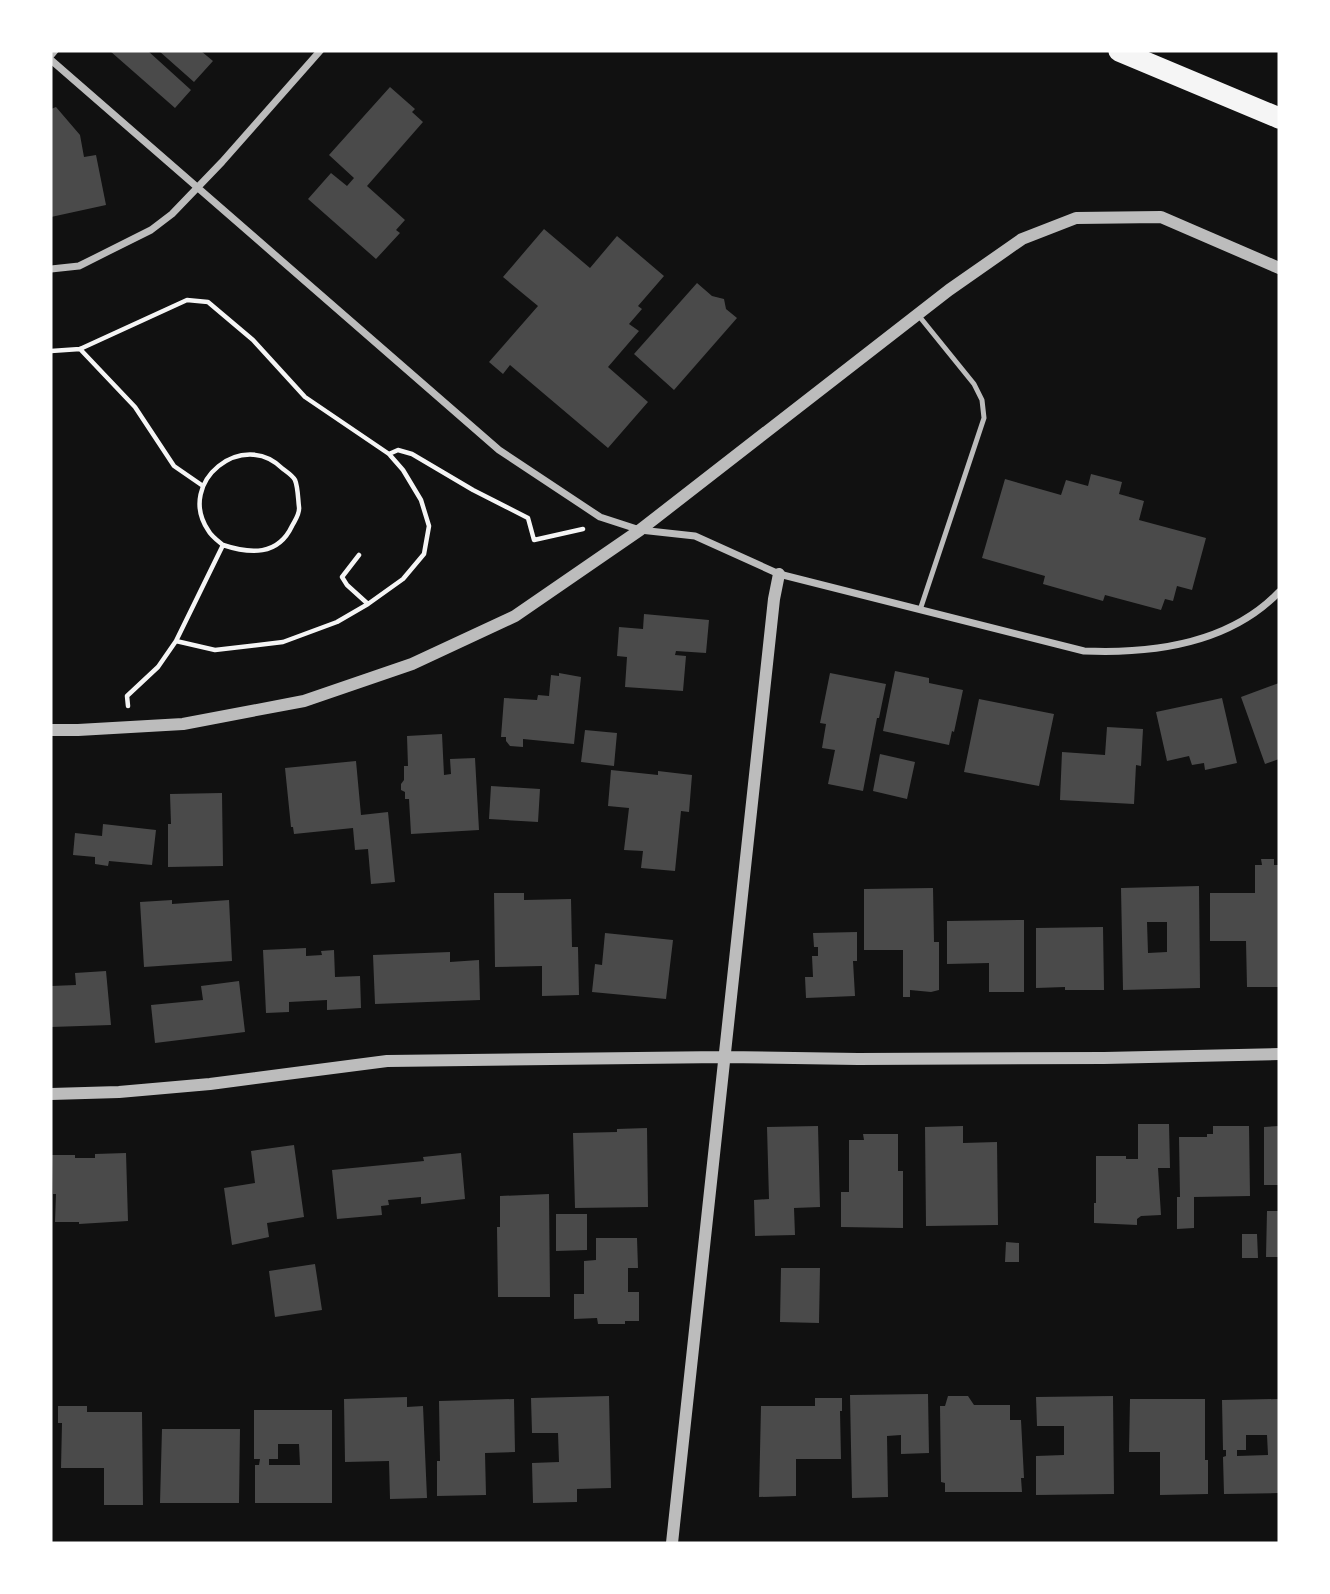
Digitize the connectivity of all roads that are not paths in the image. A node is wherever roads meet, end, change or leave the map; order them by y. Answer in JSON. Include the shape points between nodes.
{"nodes":[{"id":1,"x":56,"y":51,"type":"edge"},
{"id":2,"x":320,"y":51,"type":"edge"},
{"id":3,"x":1119,"y":51,"type":"edge"},
{"id":4,"x":51,"y":58,"type":"edge"},
{"id":5,"x":1279,"y":118,"type":"edge"},
{"id":6,"x":197,"y":187,"type":"junction"},
{"id":7,"x":1279,"y":268,"type":"edge"},
{"id":8,"x":51,"y":269,"type":"edge"},
{"id":9,"x":917,"y":314,"type":"junction"},
{"id":10,"x":640,"y":530,"type":"junction"},
{"id":11,"x":779,"y":574,"type":"junction"},
{"id":12,"x":1279,"y":592,"type":"edge"},
{"id":13,"x":920,"y":610,"type":"junction"},
{"id":14,"x":51,"y":730,"type":"edge"},
{"id":15,"x":1279,"y":1055,"type":"edge"},
{"id":16,"x":723,"y":1056,"type":"junction"},
{"id":17,"x":51,"y":1094,"type":"edge"},
{"id":18,"x":672,"y":1543,"type":"edge"}],
"edges":[{"from":1,"to":4,"type":"lane"},
{"from":2,"to":6,"type":"street"},
{"from":3,"to":5,"type":"highway"},
{"from":4,"to":6,"type":"street"},
{"from":6,"to":8,"type":"street","via":[[151,230],[79,266]]},
{"from":6,"to":10,"type":"street","via":[[499,450],[600,517]]},
{"from":7,"to":9,"type":"street","via":[[1161,217],[1076,218],[1022,239]]},
{"from":9,"to":10,"type":"street"},
{"from":9,"to":13,"type":"lane","via":[[974,384],[984,418]]},
{"from":10,"to":11,"type":"street","via":[[695,536]]},
{"from":10,"to":14,"type":"street","via":[[515,616],[412,664],[304,701],[183,724]]},
{"from":11,"to":13,"type":"street"},
{"from":11,"to":16,"type":"street"},
{"from":12,"to":13,"type":"street","via":[[1227,630],[1174,646],[1126,653],[1084,651]]},
{"from":15,"to":16,"type":"street"},
{"from":16,"to":17,"type":"street","via":[[387,1061],[119,1093]]},
{"from":16,"to":18,"type":"street"}]}
